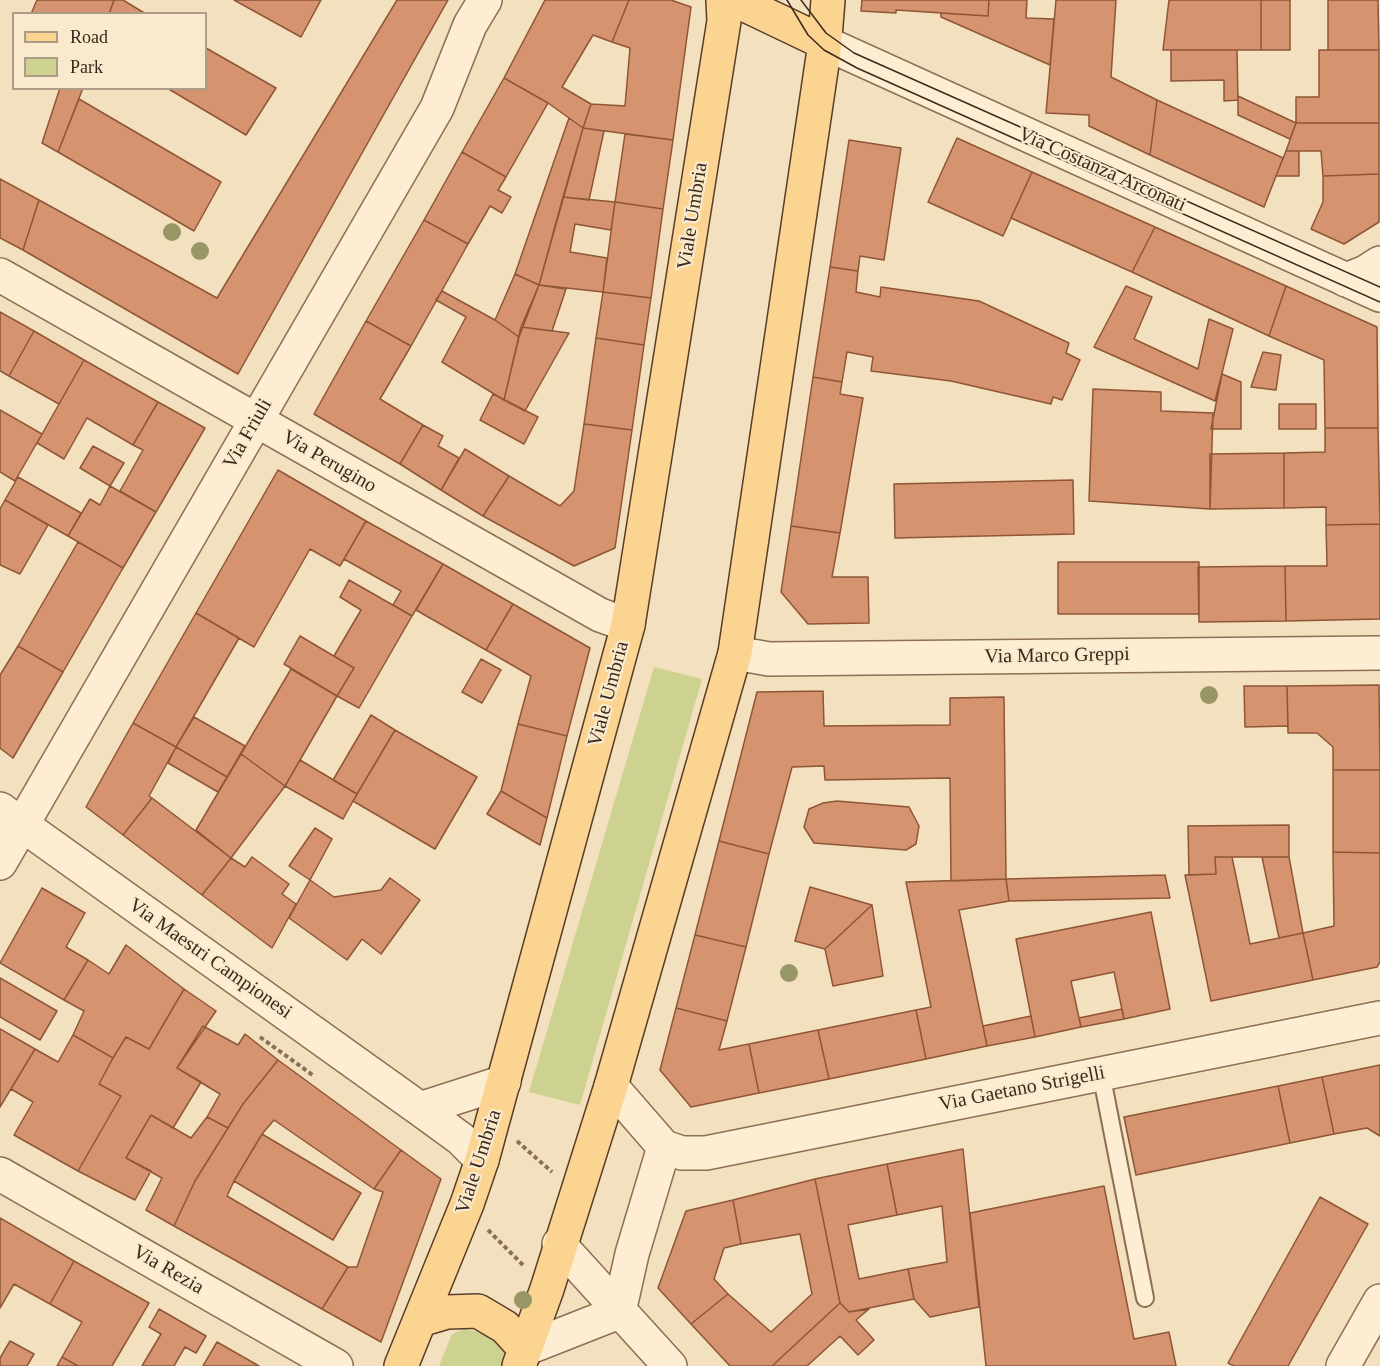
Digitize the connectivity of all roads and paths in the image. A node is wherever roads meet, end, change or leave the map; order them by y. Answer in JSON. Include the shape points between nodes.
{"nodes":[{"id":1,"x":485,"y":0,"type":"edge"},
{"id":2,"x":723,"y":0,"type":"edge"},
{"id":3,"x":735,"y":0,"type":"edge"},
{"id":4,"x":828,"y":0,"type":"edge"},
{"id":5,"x":825,"y":43,"type":"junction"},
{"id":6,"x":1380,"y":263,"type":"edge"},
{"id":7,"x":0,"y":275,"type":"edge"},
{"id":8,"x":1346,"y":280,"type":"junction"},
{"id":9,"x":1380,"y":295,"type":"edge"},
{"id":10,"x":256,"y":420,"type":"junction"},
{"id":11,"x":628,"y":625,"type":"junction"},
{"id":12,"x":735,"y":653,"type":"junction"},
{"id":13,"x":1380,"y":653,"type":"edge"},
{"id":14,"x":11,"y":817,"type":"edge"},
{"id":15,"x":0,"y":863,"type":"edge"},
{"id":16,"x":1380,"y":1018,"type":"edge"},
{"id":17,"x":260,"y":1037,"type":"dead end"},
{"id":18,"x":1101,"y":1073,"type":"junction"},
{"id":19,"x":314,"y":1076,"type":"dead end"},
{"id":20,"x":504,"y":1082,"type":"junction"},
{"id":21,"x":611,"y":1086,"type":"junction"},
{"id":22,"x":420,"y":1109,"type":"junction"},
{"id":23,"x":512,"y":1137,"type":"dead end"},
{"id":24,"x":664,"y":1147,"type":"junction"},
{"id":25,"x":482,"y":1160,"type":"junction"},
{"id":26,"x":0,"y":1174,"type":"edge"},
{"id":27,"x":561,"y":1180,"type":"dead end"},
{"id":28,"x":483,"y":1226,"type":"dead end"},
{"id":29,"x":559,"y":1244,"type":"junction"},
{"id":30,"x":525,"y":1268,"type":"dead end"},
{"id":31,"x":1145,"y":1298,"type":"dead end"},
{"id":32,"x":1380,"y":1301,"type":"edge"},
{"id":33,"x":620,"y":1312,"type":"junction"},
{"id":34,"x":420,"y":1320,"type":"junction"},
{"id":35,"x":522,"y":1357,"type":"edge"},
{"id":36,"x":336,"y":1366,"type":"edge"},
{"id":37,"x":401,"y":1366,"type":"edge"},
{"id":38,"x":670,"y":1366,"type":"edge"},
{"id":39,"x":1344,"y":1366,"type":"edge"}],
"edges":[{"from":1,"to":10,"type":"street","name":"Via Friuli","via":[[470,25],[437,108]]},
{"from":2,"to":11,"type":"main road","name":"Viale Umbria","via":[[724,21]]},
{"from":3,"to":5,"type":"main road"},
{"from":4,"to":5,"type":"main road"},
{"from":5,"to":8,"type":"street","name":"Via Costanza Arconati"},
{"from":5,"to":12,"type":"main road"},
{"from":6,"to":8,"type":"street"},
{"from":7,"to":10,"type":"street","name":"Via Perugino"},
{"from":8,"to":9,"type":"street","name":"Via Costanza Arconati"},
{"from":10,"to":11,"type":"street","name":"Via Perugino","via":[[600,615]]},
{"from":10,"to":14,"type":"street","name":"Via Friuli"},
{"from":11,"to":20,"type":"main road","name":"Viale Umbria"},
{"from":12,"to":13,"type":"street","name":"Via Marco Greppi","via":[[769,659]]},
{"from":12,"to":21,"type":"main road"},
{"from":14,"to":15,"type":"street","name":"Via Friuli"},
{"from":14,"to":22,"type":"street","name":"Via Maestri Campionesi"},
{"from":16,"to":18,"type":"street","name":"Via Gaetano Strigelli"},
{"from":17,"to":19,"type":"path"},
{"from":18,"to":24,"type":"street","name":"Via Gaetano Strigelli","via":[[706,1153],[682,1153]]},
{"from":18,"to":31,"type":"lane"},
{"from":20,"to":22,"type":"street"},
{"from":20,"to":25,"type":"main road","name":"Viale Umbria"},
{"from":21,"to":24,"type":"street"},
{"from":21,"to":29,"type":"main road"},
{"from":22,"to":25,"type":"street","name":"Via Maestri Campionesi"},
{"from":23,"to":27,"type":"path"},
{"from":24,"to":33,"type":"street","via":[[632,1254]]},
{"from":25,"to":34,"type":"main road","name":"Viale Umbria"},
{"from":26,"to":36,"type":"street","name":"Via Rezia"},
{"from":28,"to":30,"type":"path"},
{"from":29,"to":33,"type":"street"},
{"from":29,"to":35,"type":"main road"},
{"from":32,"to":39,"type":"street"},
{"from":33,"to":35,"type":"street"},
{"from":33,"to":38,"type":"street"},
{"from":34,"to":35,"type":"main road","via":[[447,1312],[478,1311],[505,1327]]},
{"from":34,"to":37,"type":"main road","name":"Viale Umbria"}]}
